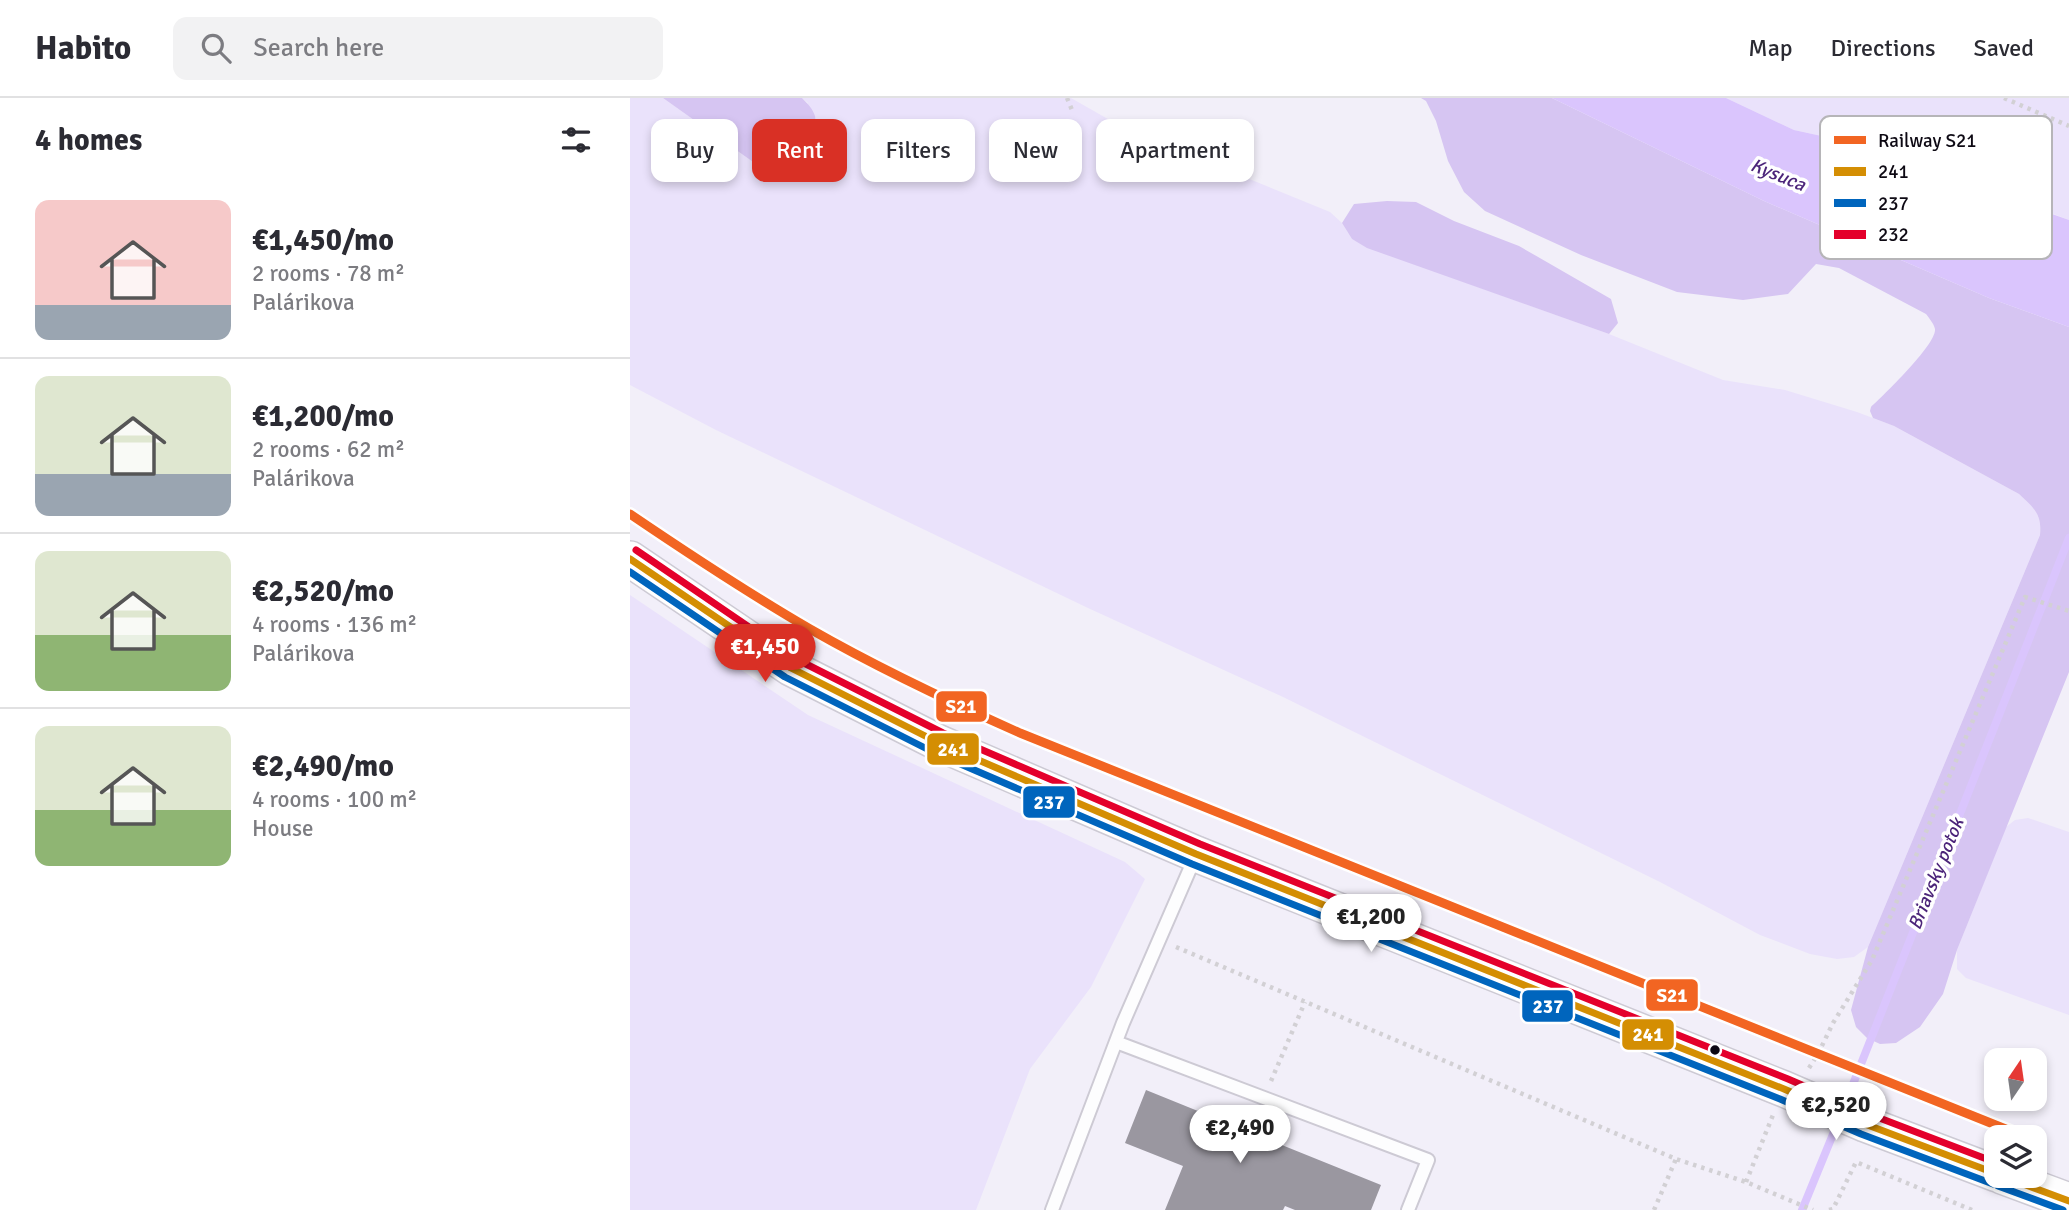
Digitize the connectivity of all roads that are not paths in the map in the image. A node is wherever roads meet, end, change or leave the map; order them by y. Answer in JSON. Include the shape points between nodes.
{"nodes":[{"id":1,"x":630,"y":559,"type":"edge"},
{"id":2,"x":1196,"y":854,"type":"junction"},
{"id":3,"x":1116,"y":1042,"type":"junction"},
{"id":4,"x":1984,"y":1169,"type":"edge"},
{"id":5,"x":2034,"y":1188,"type":"edge"},
{"id":6,"x":2069,"y":1201,"type":"edge"},
{"id":7,"x":1052,"y":1210,"type":"edge"},
{"id":8,"x":1408,"y":1210,"type":"edge"}],
"edges":[{"from":1,"to":2,"type":"main road","via":[[791,668],[939,743]]},
{"from":2,"to":3,"type":"lane"},
{"from":2,"to":4,"type":"main road","via":[[1795,1082],[1828,1109]]},
{"from":3,"to":7,"type":"lane"},
{"from":3,"to":8,"type":"lane","via":[[1427,1160]]},
{"from":5,"to":6,"type":"main road"}]}
